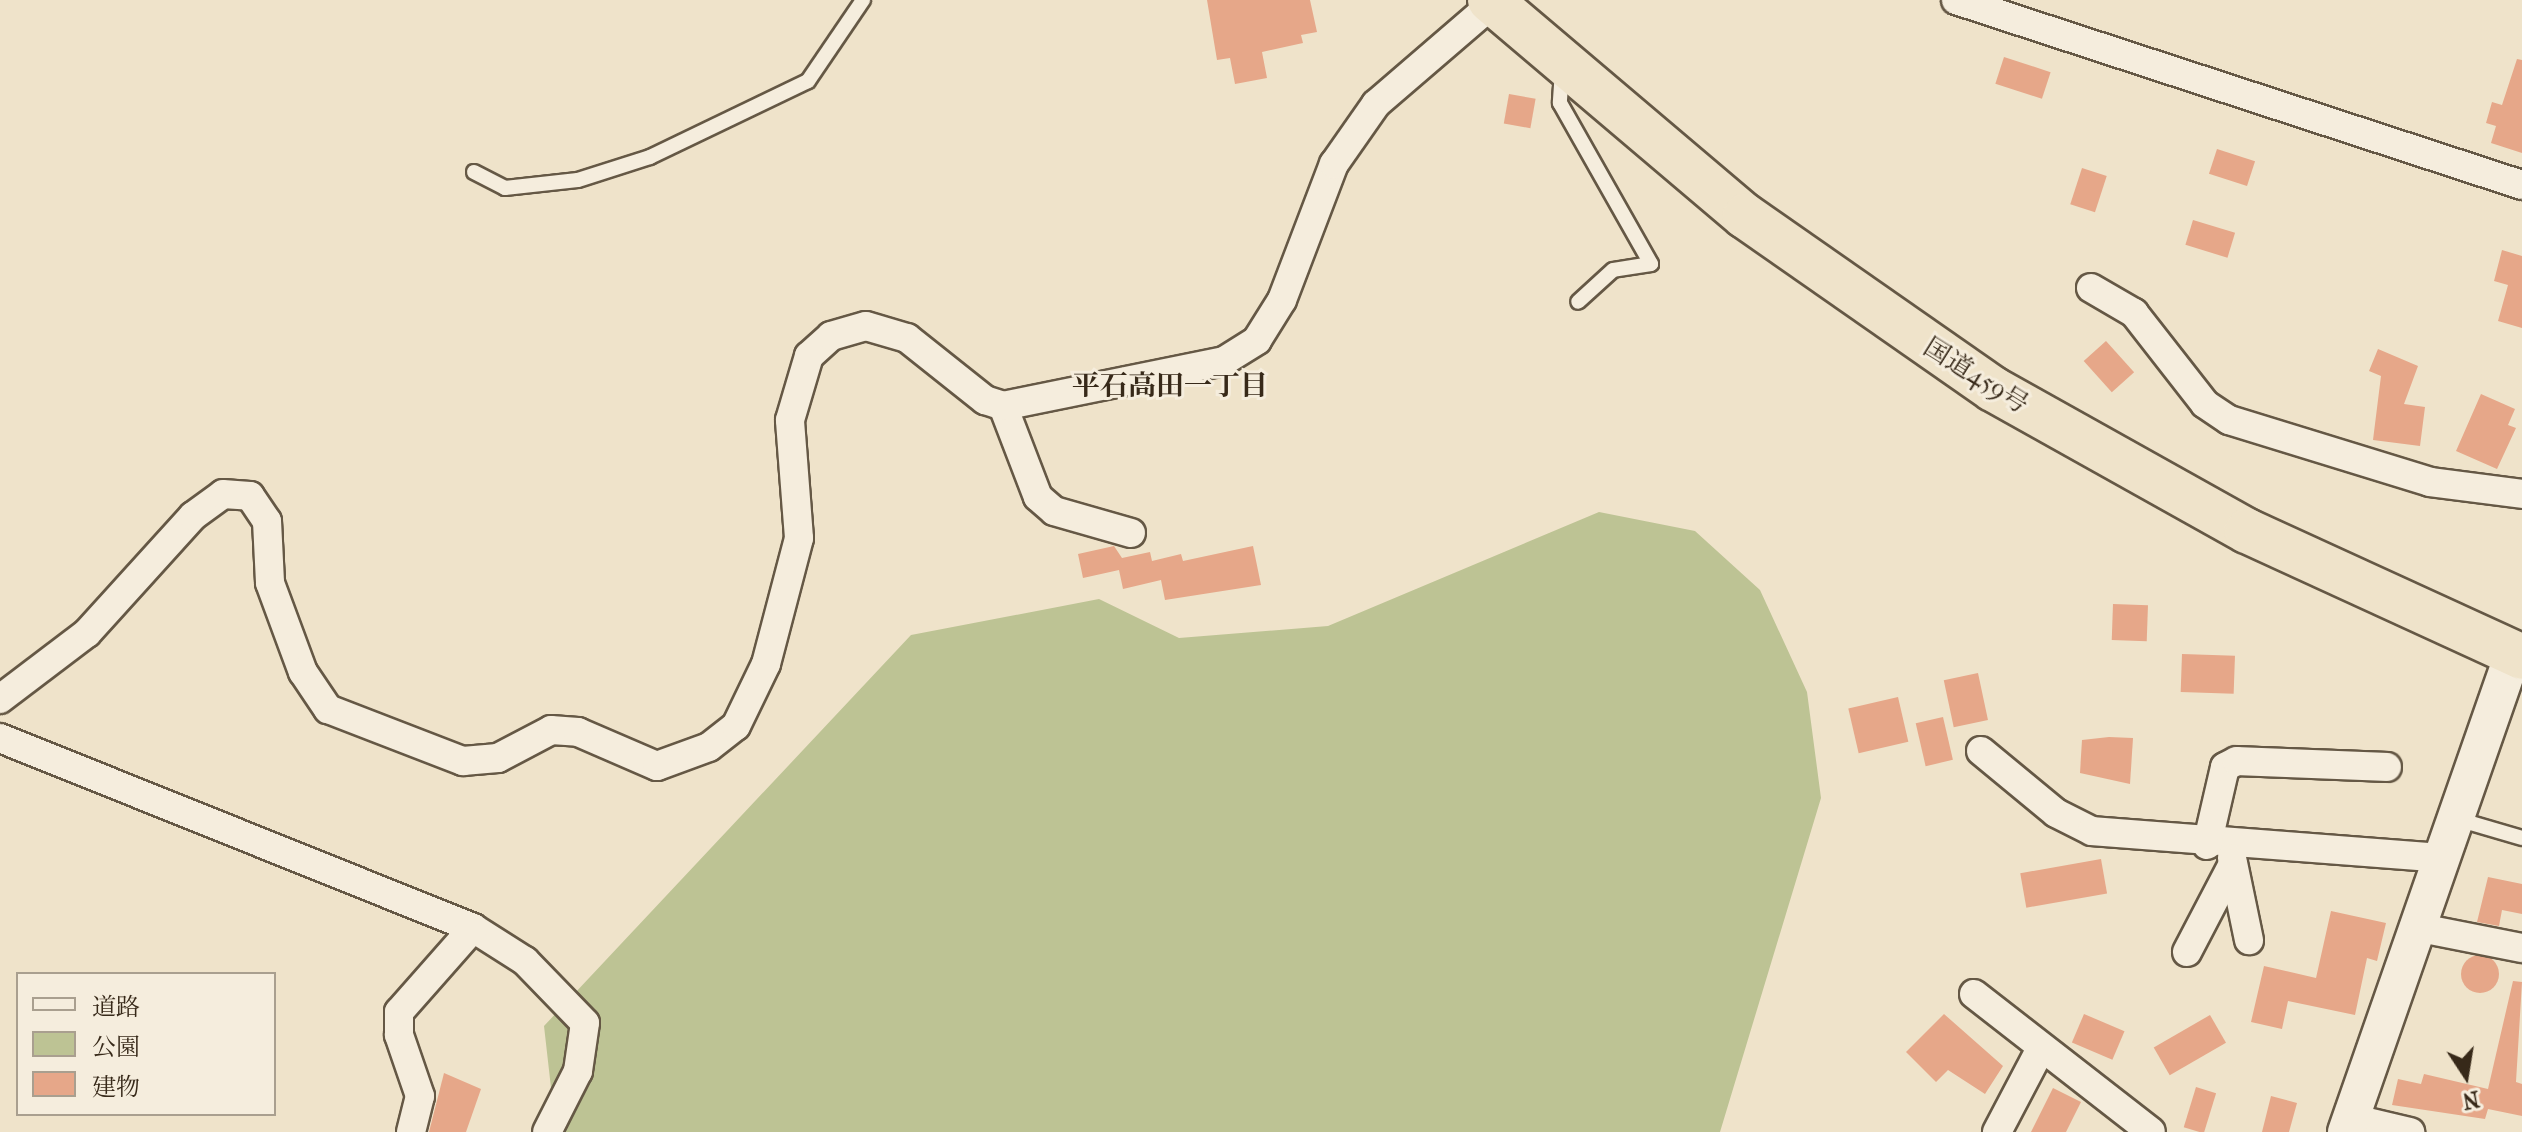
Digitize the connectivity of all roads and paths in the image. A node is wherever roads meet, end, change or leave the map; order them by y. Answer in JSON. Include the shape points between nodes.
{"nodes":[{"id":1,"x":863,"y":0,"type":"edge"},
{"id":2,"x":1493,"y":1,"type":"edge"},
{"id":3,"x":1965,"y":1,"type":"edge"},
{"id":4,"x":1563,"y":67,"type":"junction"},
{"id":5,"x":474,"y":172,"type":"dead end"},
{"id":6,"x":2522,"y":185,"type":"edge"},
{"id":7,"x":2091,"y":288,"type":"dead end"},
{"id":8,"x":1578,"y":302,"type":"dead end"},
{"id":9,"x":1003,"y":406,"type":"junction"},
{"id":10,"x":2522,"y":494,"type":"edge"},
{"id":11,"x":1131,"y":533,"type":"dead end"},
{"id":12,"x":2518,"y":656,"type":"edge"},
{"id":13,"x":0,"y":699,"type":"edge"},
{"id":14,"x":0,"y":738,"type":"edge"},
{"id":15,"x":1981,"y":751,"type":"dead end"},
{"id":16,"x":2387,"y":767,"type":"dead end"},
{"id":17,"x":2454,"y":818,"type":"junction"},
{"id":18,"x":2522,"y":838,"type":"edge"},
{"id":19,"x":2223,"y":851,"type":"junction"},
{"id":20,"x":2440,"y":858,"type":"junction"},
{"id":21,"x":2415,"y":927,"type":"junction"},
{"id":22,"x":473,"y":928,"type":"junction"},
{"id":23,"x":2249,"y":940,"type":"dead end"},
{"id":24,"x":2522,"y":948,"type":"edge"},
{"id":25,"x":2187,"y":952,"type":"dead end"},
{"id":26,"x":1974,"y":994,"type":"dead end"},
{"id":27,"x":2040,"y":1050,"type":"junction"},
{"id":28,"x":2348,"y":1125,"type":"edge"},
{"id":29,"x":411,"y":1132,"type":"edge"},
{"id":30,"x":547,"y":1132,"type":"edge"},
{"id":31,"x":1997,"y":1132,"type":"edge"},
{"id":32,"x":2151,"y":1132,"type":"edge"},
{"id":33,"x":2410,"y":1132,"type":"edge"}],
"edges":[{"from":1,"to":5,"type":"lane","via":[[808,81],[650,157],[578,180],[505,188]]},
{"from":2,"to":4,"type":"highway","name":"国道459号"},
{"from":2,"to":9,"type":"street","via":[[1376,104],[1334,164],[1282,300],[1257,340],[1224,361]]},
{"from":3,"to":6,"type":"street"},
{"from":4,"to":8,"type":"lane","via":[[1560,103],[1651,264],[1613,270]]},
{"from":4,"to":12,"type":"highway","name":"国道459号","via":[[1745,216],[1993,389],[2247,531]]},
{"from":7,"to":10,"type":"street","via":[[2134,313],[2205,404],[2229,420],[2430,482]]},
{"from":9,"to":11,"type":"street","via":[[1038,497],[1054,511]]},
{"from":9,"to":13,"type":"street","via":[[985,400],[907,338],[866,326],[831,336],[809,356],[790,420],[799,538],[766,664],[736,726],[709,747],[657,766],[578,732],[551,730],[498,758],[463,761],[328,709],[303,672],[270,583],[267,521],[250,496],[223,494],[193,516],[87,633]]},
{"from":12,"to":17,"type":"street"},
{"from":14,"to":22,"type":"street"},
{"from":15,"to":19,"type":"street","via":[[2056,813],[2092,831]]},
{"from":16,"to":19,"type":"street","via":[[2237,761],[2225,767]]},
{"from":17,"to":18,"type":"lane"},
{"from":17,"to":20,"type":"street"},
{"from":19,"to":20,"type":"street"},
{"from":19,"to":23,"type":"street"},
{"from":19,"to":25,"type":"street"},
{"from":20,"to":21,"type":"street"},
{"from":21,"to":24,"type":"street"},
{"from":21,"to":28,"type":"street"},
{"from":22,"to":29,"type":"street","via":[[399,1012],[399,1035],[420,1096]]},
{"from":22,"to":30,"type":"street","via":[[525,961],[585,1023],[578,1071]]},
{"from":26,"to":27,"type":"street"},
{"from":27,"to":31,"type":"street"},
{"from":27,"to":32,"type":"street"},
{"from":28,"to":33,"type":"street"}]}
